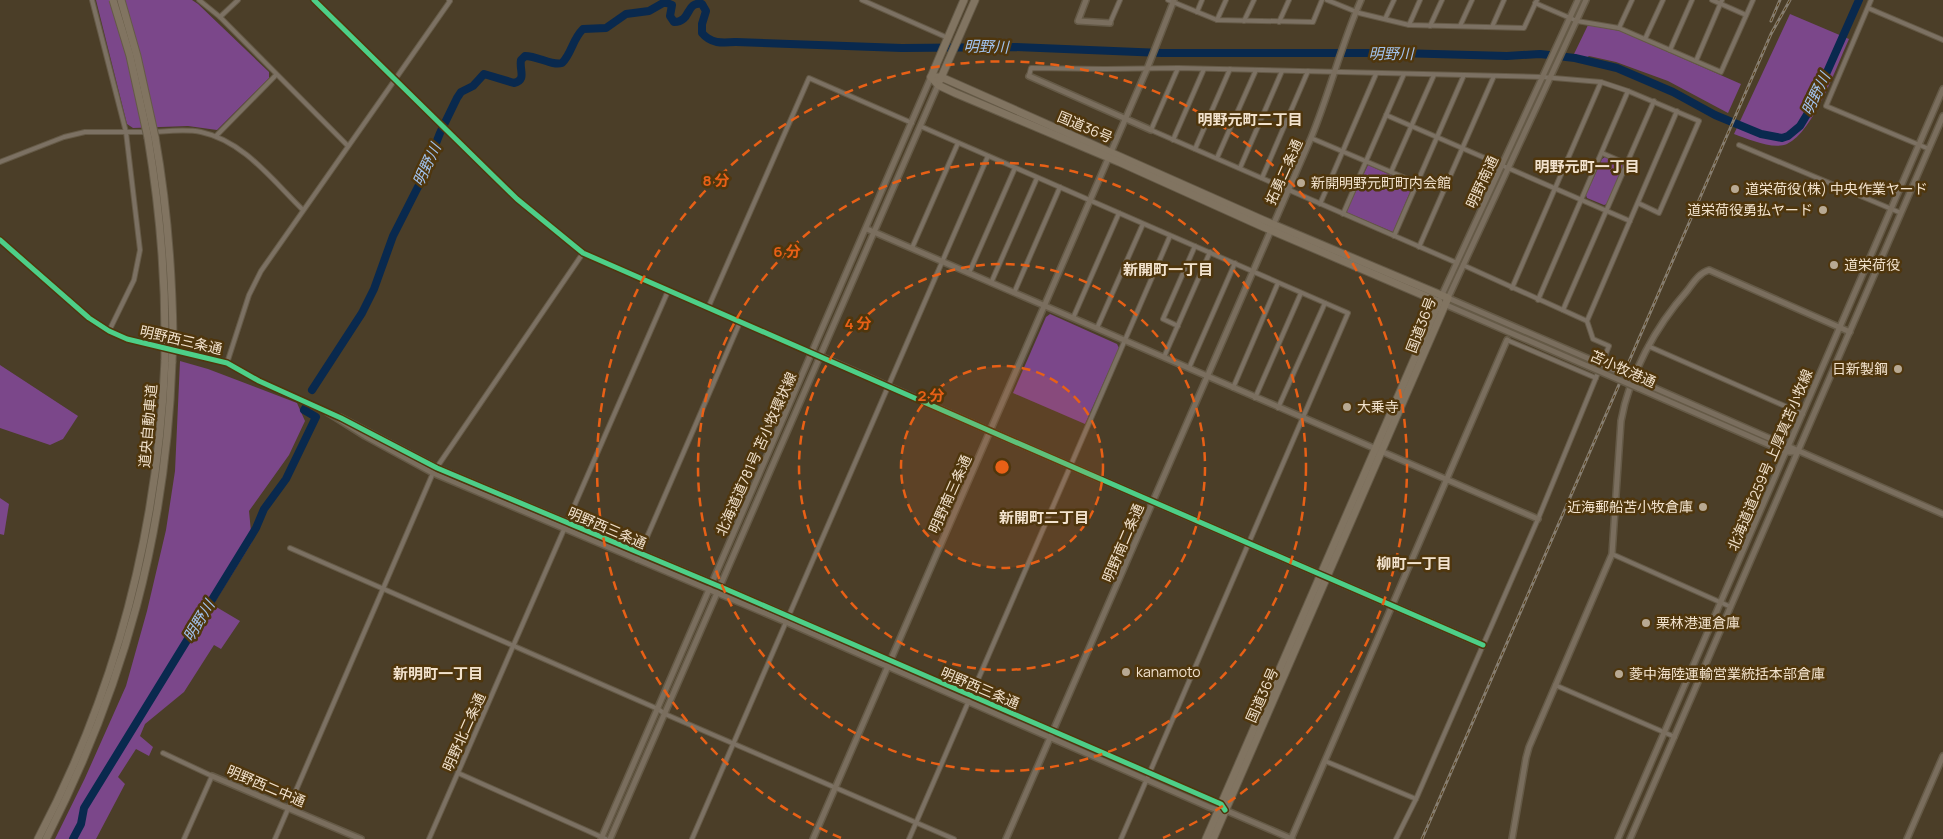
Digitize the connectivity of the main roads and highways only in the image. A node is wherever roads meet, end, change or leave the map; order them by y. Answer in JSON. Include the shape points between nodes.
{"nodes":[{"id":1,"x":113,"y":0,"type":"edge"},
{"id":2,"x":121,"y":0,"type":"edge"},
{"id":3,"x":964,"y":0,"type":"edge"},
{"id":4,"x":975,"y":0,"type":"edge"},
{"id":5,"x":939,"y":81,"type":"junction"},
{"id":6,"x":152,"y":137,"type":"junction"},
{"id":7,"x":169,"y":361,"type":"junction"},
{"id":8,"x":1221,"y":808,"type":"junction"},
{"id":9,"x":38,"y":839,"type":"edge"},
{"id":10,"x":46,"y":839,"type":"edge"},
{"id":11,"x":1206,"y":839,"type":"edge"},
{"id":12,"x":1213,"y":839,"type":"edge"}],
"edges":[{"from":1,"to":6,"type":"highway","name":"道央自動車道","bridge":true},
{"from":2,"to":6,"type":"highway","name":"道央自動車道","bridge":true,"via":[[137,56]]},
{"from":3,"to":5,"type":"highway","via":[[931,77]]},
{"from":4,"to":5,"type":"highway"},
{"from":5,"to":8,"type":"highway","name":"国道36号","via":[[1443,300]]},
{"from":6,"to":7,"type":"highway","name":"道央自動車道","bridge":true},
{"from":7,"to":9,"type":"highway","name":"道央自動車道","via":[[154,483],[129,609],[93,720]]},
{"from":7,"to":10,"type":"highway","name":"道央自動車道","via":[[171,394],[162,483],[137,608],[100,722]]},
{"from":8,"to":11,"type":"highway","name":"国道36号"},
{"from":8,"to":12,"type":"highway","name":"国道36号"}]}
